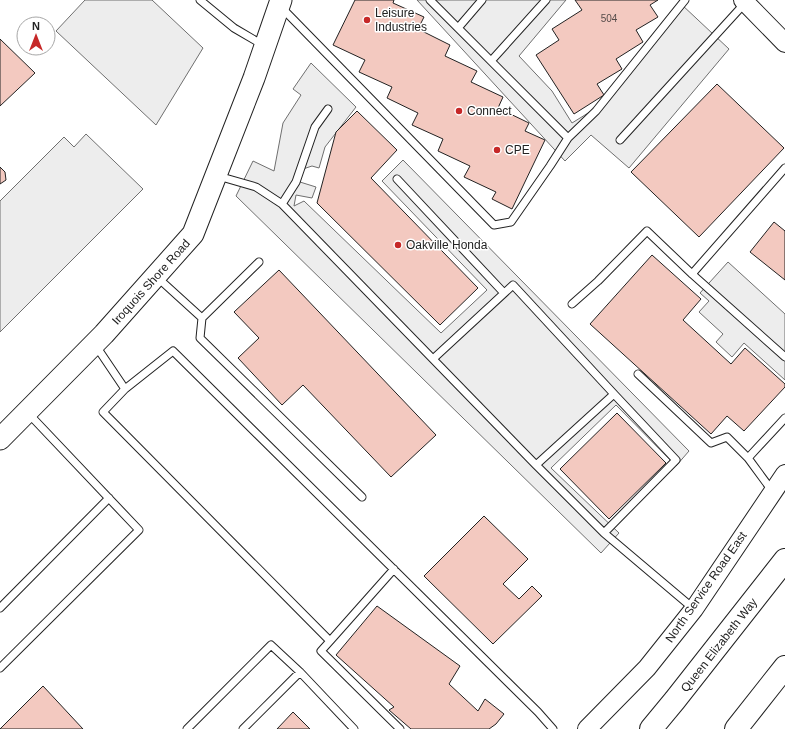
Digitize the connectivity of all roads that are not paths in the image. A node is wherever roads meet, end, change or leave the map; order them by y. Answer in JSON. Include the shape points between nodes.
{"nodes":[{"id":1,"x":200,"y":0,"type":"edge"},
{"id":2,"x":430,"y":0,"type":"edge"},
{"id":3,"x":482,"y":0,"type":"edge"},
{"id":4,"x":546,"y":0,"type":"edge"},
{"id":5,"x":685,"y":0,"type":"edge"},
{"id":6,"x":744,"y":1,"type":"edge"},
{"id":7,"x":280,"y":3,"type":"edge"},
{"id":8,"x":458,"y":28,"type":"junction"},
{"id":9,"x":785,"y":42,"type":"edge"},
{"id":10,"x":264,"y":46,"type":"junction"},
{"id":11,"x":491,"y":60,"type":"junction"},
{"id":12,"x":328,"y":109,"type":"dead end"},
{"id":13,"x":568,"y":138,"type":"junction"},
{"id":14,"x":620,"y":140,"type":"dead end"},
{"id":15,"x":785,"y":168,"type":"edge"},
{"id":16,"x":216,"y":175,"type":"junction"},
{"id":17,"x":397,"y":179,"type":"dead end"},
{"id":18,"x":282,"y":204,"type":"junction"},
{"id":19,"x":259,"y":262,"type":"dead end"},
{"id":20,"x":692,"y":274,"type":"junction"},
{"id":21,"x":156,"y":276,"type":"junction"},
{"id":22,"x":504,"y":293,"type":"junction"},
{"id":23,"x":572,"y":304,"type":"dead end"},
{"id":24,"x":202,"y":318,"type":"junction"},
{"id":25,"x":94,"y":344,"type":"junction"},
{"id":26,"x":785,"y":357,"type":"edge"},
{"id":27,"x":433,"y":359,"type":"junction"},
{"id":28,"x":638,"y":374,"type":"dead end"},
{"id":29,"x":125,"y":389,"type":"junction"},
{"id":30,"x":614,"y":394,"type":"junction"},
{"id":31,"x":27,"y":411,"type":"junction"},
{"id":32,"x":785,"y":418,"type":"edge"},
{"id":33,"x":0,"y":439,"type":"edge"},
{"id":34,"x":748,"y":458,"type":"junction"},
{"id":35,"x":536,"y":465,"type":"junction"},
{"id":36,"x":785,"y":474,"type":"edge"},
{"id":37,"x":773,"y":492,"type":"junction"},
{"id":38,"x":362,"y":496,"type":"dead end"},
{"id":39,"x":109,"y":498,"type":"junction"},
{"id":40,"x":604,"y":533,"type":"junction"},
{"id":41,"x":785,"y":560,"type":"edge"},
{"id":42,"x":394,"y":569,"type":"junction"},
{"id":43,"x":0,"y":608,"type":"edge"},
{"id":44,"x":694,"y":609,"type":"junction"},
{"id":45,"x":330,"y":641,"type":"junction"},
{"id":46,"x":785,"y":667,"type":"edge"},
{"id":47,"x":0,"y":668,"type":"edge"},
{"id":48,"x":300,"y":672,"type":"junction"},
{"id":49,"x":187,"y":729,"type":"edge"},
{"id":50,"x":243,"y":729,"type":"edge"},
{"id":51,"x":354,"y":729,"type":"edge"},
{"id":52,"x":400,"y":729,"type":"edge"},
{"id":53,"x":553,"y":729,"type":"edge"},
{"id":54,"x":587,"y":729,"type":"edge"},
{"id":55,"x":651,"y":729,"type":"edge"},
{"id":56,"x":736,"y":729,"type":"edge"}],
"edges":[{"from":1,"to":10,"type":"lane","via":[[234,28]]},
{"from":2,"to":8,"type":"lane"},
{"from":3,"to":8,"type":"lane"},
{"from":4,"to":11,"type":"lane"},
{"from":5,"to":13,"type":"lane","via":[[596,111]]},
{"from":6,"to":9,"type":"street"},
{"from":6,"to":14,"type":"lane"},
{"from":7,"to":10,"type":"main road","name":"Iroquois Shore Road"},
{"from":7,"to":13,"type":"lane","via":[[494,225],[511,222]]},
{"from":8,"to":11,"type":"lane"},
{"from":10,"to":16,"type":"main road","name":"Iroquois Shore Road"},
{"from":11,"to":13,"type":"lane"},
{"from":12,"to":18,"type":"lane","via":[[315,127],[296,182]]},
{"from":15,"to":20,"type":"lane"},
{"from":16,"to":18,"type":"lane","via":[[256,187]]},
{"from":16,"to":21,"type":"main road","name":"Iroquois Shore Road","via":[[193,234]]},
{"from":17,"to":22,"type":"lane"},
{"from":18,"to":27,"type":"lane"},
{"from":19,"to":24,"type":"lane"},
{"from":20,"to":23,"type":"lane","via":[[647,231]]},
{"from":20,"to":26,"type":"lane"},
{"from":21,"to":24,"type":"lane"},
{"from":21,"to":25,"type":"main road","name":"Iroquois Shore Road"},
{"from":22,"to":27,"type":"lane"},
{"from":22,"to":30,"type":"lane","via":[[513,285]]},
{"from":24,"to":38,"type":"lane","via":[[200,338]]},
{"from":25,"to":29,"type":"lane"},
{"from":25,"to":31,"type":"main road","name":"Iroquois Shore Road"},
{"from":27,"to":35,"type":"lane"},
{"from":28,"to":34,"type":"lane","via":[[711,443],[727,437]]},
{"from":29,"to":42,"type":"lane","via":[[173,351]]},
{"from":29,"to":45,"type":"lane","via":[[103,412]]},
{"from":30,"to":35,"type":"lane"},
{"from":30,"to":40,"type":"lane","via":[[676,460]]},
{"from":31,"to":33,"type":"main road","name":"Iroquois Shore Road"},
{"from":31,"to":39,"type":"lane"},
{"from":32,"to":34,"type":"lane"},
{"from":34,"to":37,"type":"lane"},
{"from":35,"to":40,"type":"lane"},
{"from":36,"to":37,"type":"street","name":"North Service Road East"},
{"from":37,"to":44,"type":"street","name":"North Service Road East"},
{"from":39,"to":43,"type":"lane"},
{"from":39,"to":47,"type":"lane","via":[[139,530]]},
{"from":40,"to":44,"type":"lane"},
{"from":41,"to":55,"type":"highway","name":"Queen Elizabeth Way"},
{"from":42,"to":45,"type":"lane"},
{"from":42,"to":53,"type":"lane"},
{"from":44,"to":54,"type":"street","name":"North Service Road East","via":[[647,668]]},
{"from":45,"to":52,"type":"lane","via":[[321,651]]},
{"from":46,"to":56,"type":"highway"},
{"from":48,"to":49,"type":"lane","via":[[271,645]]},
{"from":48,"to":50,"type":"lane"},
{"from":48,"to":51,"type":"lane"}]}
